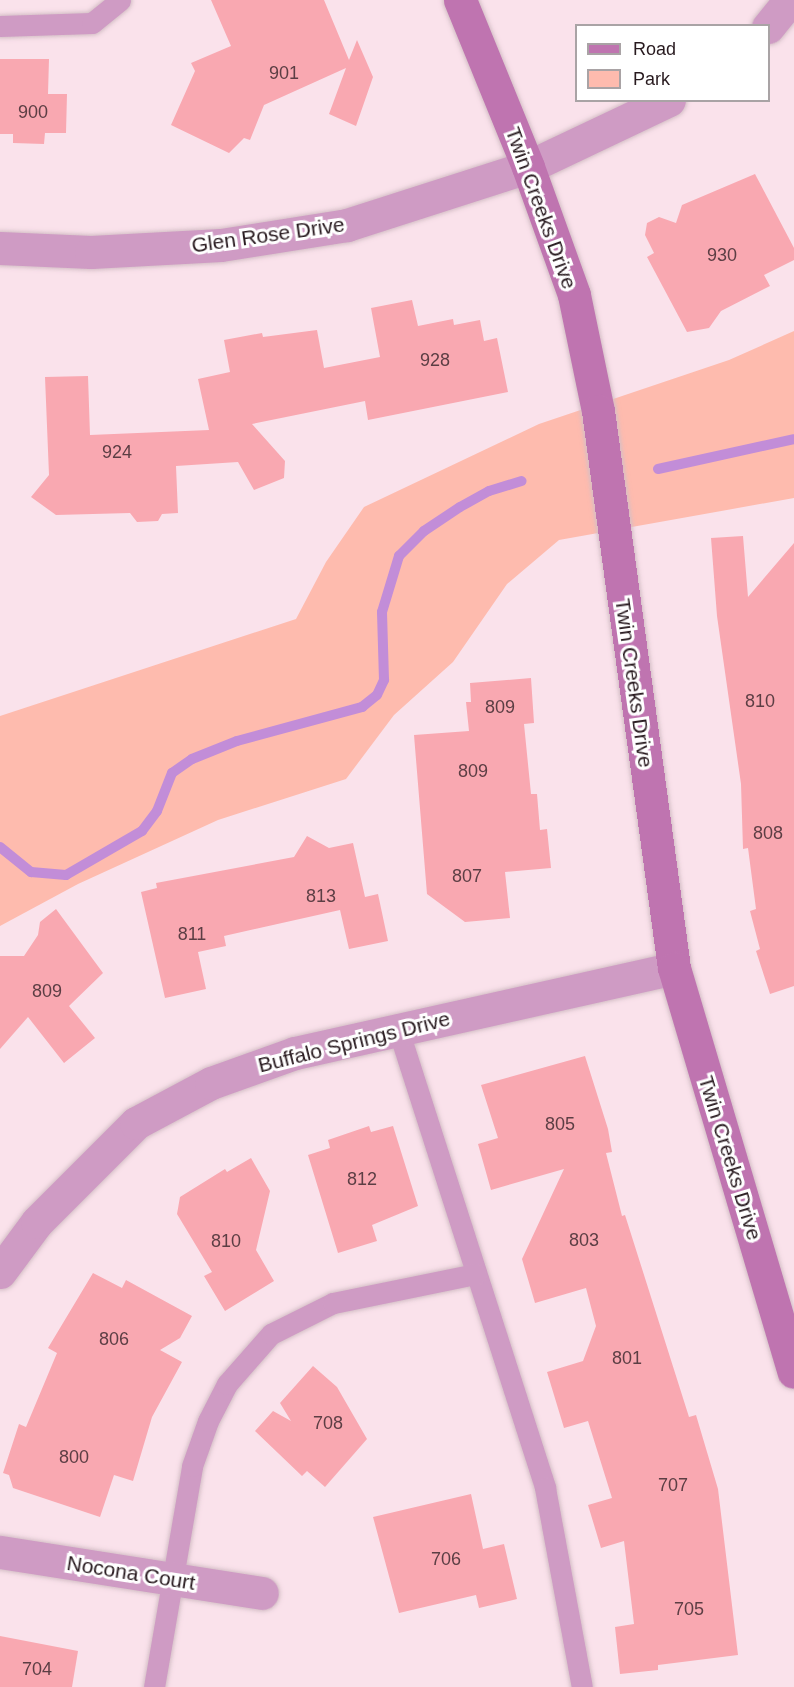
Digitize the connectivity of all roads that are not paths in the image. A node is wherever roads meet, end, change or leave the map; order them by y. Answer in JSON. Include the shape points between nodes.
{"nodes":[{"id":1,"x":120,"y":0,"type":"edge"},
{"id":2,"x":460,"y":0,"type":"edge"},
{"id":3,"x":0,"y":26,"type":"edge"},
{"id":4,"x":665,"y":102,"type":"edge"},
{"id":5,"x":528,"y":167,"type":"junction"},
{"id":6,"x":0,"y":248,"type":"edge"},
{"id":7,"x":674,"y":968,"type":"junction"},
{"id":8,"x":398,"y":1029,"type":"junction"},
{"id":9,"x":0,"y":1272,"type":"edge"},
{"id":10,"x":477,"y":1274,"type":"junction"},
{"id":11,"x":787,"y":1321,"type":"edge"},
{"id":12,"x":794,"y":1372,"type":"edge"},
{"id":13,"x":0,"y":1552,"type":"edge"},
{"id":14,"x":171,"y":1579,"type":"junction"},
{"id":15,"x":262,"y":1593,"type":"dead end"},
{"id":16,"x":154,"y":1687,"type":"edge"},
{"id":17,"x":582,"y":1687,"type":"edge"}],
"edges":[{"from":1,"to":3,"type":"lane","via":[[92,23]]},
{"from":2,"to":5,"type":"street","name":"Twin Creeks Drive"},
{"from":4,"to":5,"type":"street","name":"Glen Rose Drive"},
{"from":5,"to":6,"type":"street","name":"Glen Rose Drive","via":[[347,225],[221,245],[91,252]]},
{"from":5,"to":7,"type":"street","name":"Twin Creeks Drive","via":[[571,286],[591,369]]},
{"from":7,"to":8,"type":"street","name":"Buffalo Springs Drive"},
{"from":7,"to":11,"type":"street","name":"Twin Creeks Drive"},
{"from":8,"to":9,"type":"street","name":"Buffalo Springs Drive","via":[[263,1064],[211,1083],[136,1123],[37,1222]]},
{"from":8,"to":10,"type":"lane"},
{"from":10,"to":14,"type":"lane","via":[[333,1303],[271,1334],[227,1384],[208,1421],[192,1466]]},
{"from":10,"to":17,"type":"lane","via":[[545,1488]]},
{"from":11,"to":12,"type":"street","name":"Twin Creeks Drive"},
{"from":13,"to":14,"type":"street","name":"Nocona Court"},
{"from":14,"to":15,"type":"street","name":"Nocona Court"},
{"from":14,"to":16,"type":"lane"}]}
